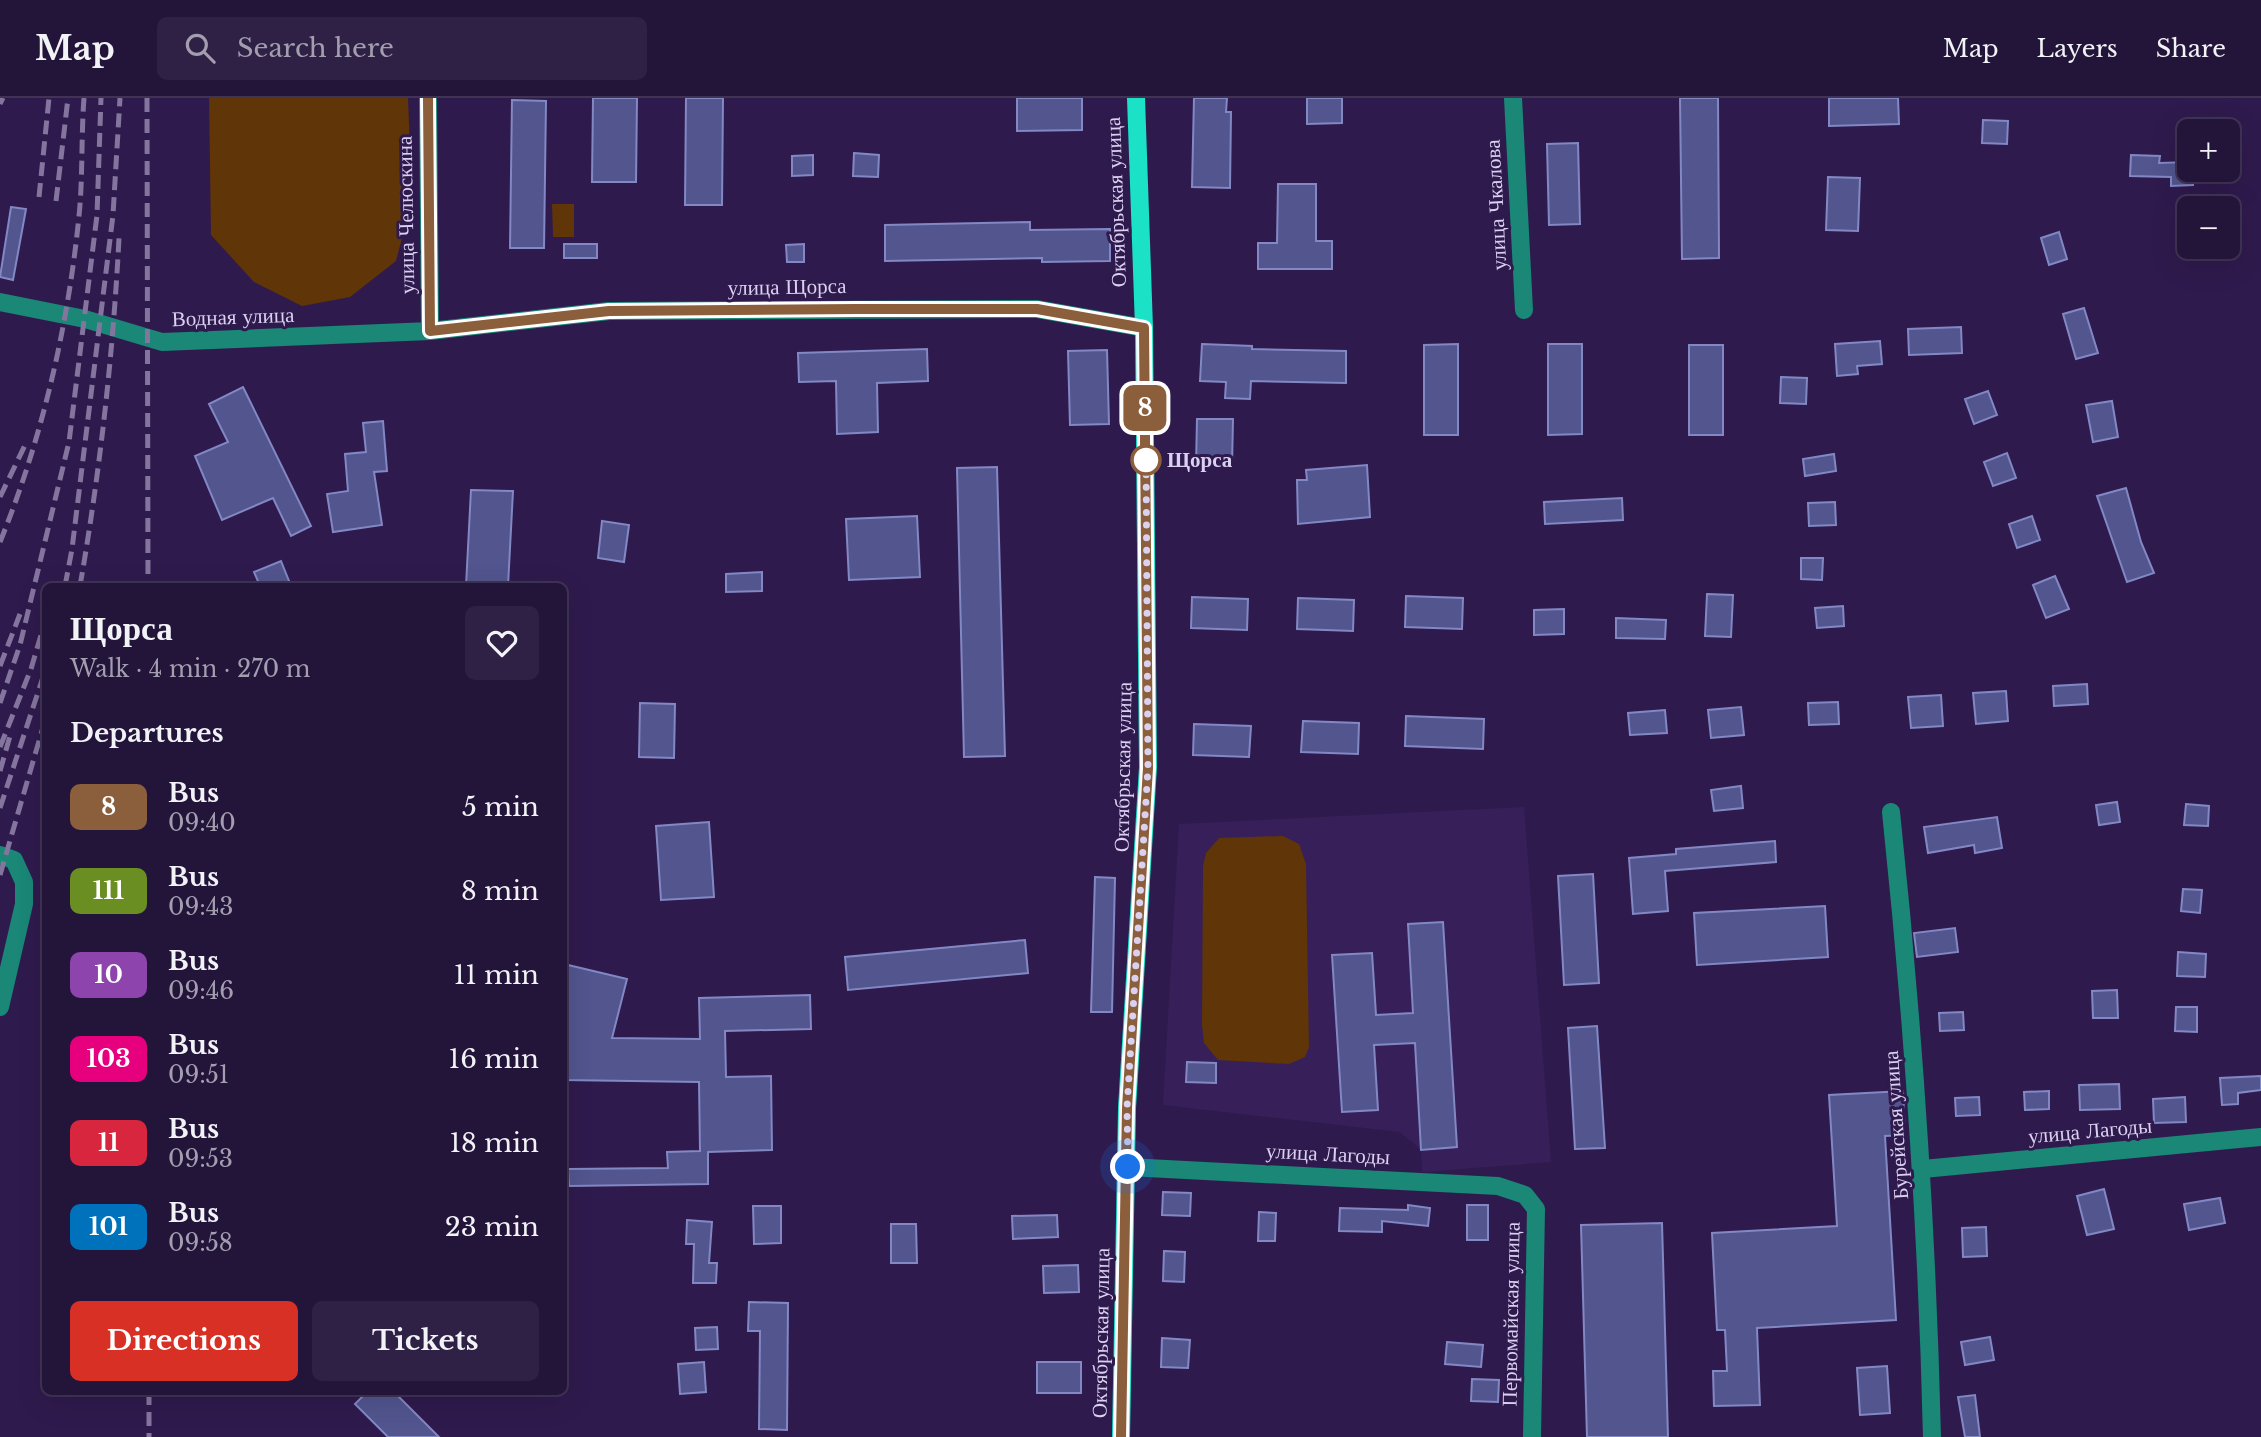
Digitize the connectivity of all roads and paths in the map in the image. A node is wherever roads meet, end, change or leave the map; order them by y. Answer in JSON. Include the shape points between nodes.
{"nodes":[{"id":1,"x":428,"y":98,"type":"edge"},
{"id":2,"x":1136,"y":98,"type":"edge"},
{"id":3,"x":1513,"y":98,"type":"edge"},
{"id":4,"x":0,"y":302,"type":"edge"},
{"id":5,"x":1524,"y":310,"type":"dead end"},
{"id":6,"x":1144,"y":328,"type":"junction"},
{"id":7,"x":430,"y":331,"type":"junction"},
{"id":8,"x":1891,"y":812,"type":"dead end"},
{"id":9,"x":0,"y":855,"type":"edge"},
{"id":10,"x":0,"y":1007,"type":"edge"},
{"id":11,"x":2261,"y":1137,"type":"edge"},
{"id":12,"x":1128,"y":1167,"type":"junction"},
{"id":13,"x":1923,"y":1169,"type":"junction"},
{"id":14,"x":1525,"y":1195,"type":"joint"},
{"id":15,"x":1121,"y":1437,"type":"edge"},
{"id":16,"x":1532,"y":1437,"type":"edge"},
{"id":17,"x":1932,"y":1437,"type":"edge"}],
"edges":[{"from":1,"to":7,"type":"street","name":"улица Челюскина"},
{"from":2,"to":6,"type":"main road","name":"Октябрьская улица"},
{"from":3,"to":5,"type":"street","name":"улица Чкалова"},
{"from":4,"to":7,"type":"street","name":"Водная улица","via":[[162,342]]},
{"from":6,"to":7,"type":"street","name":"улица Щорса","via":[[1037,309],[857,309],[609,311]]},
{"from":6,"to":12,"type":"main road","name":"Октябрьская улица","via":[[1148,768],[1127,1108]]},
{"from":8,"to":13,"type":"street","name":"Бурейская улица"},
{"from":9,"to":10,"type":"street","via":[[14,860],[24,882],[24,904]]},
{"from":11,"to":13,"type":"street","name":"улица Лагоды"},
{"from":12,"to":14,"type":"street","name":"улица Лагоды","via":[[1498,1186]]},
{"from":12,"to":15,"type":"main road","name":"Октябрьская улица"},
{"from":13,"to":17,"type":"street","name":"Бурейская улица"},
{"from":14,"to":16,"type":"street","name":"Первомайская улица","via":[[1536,1209]]}]}
